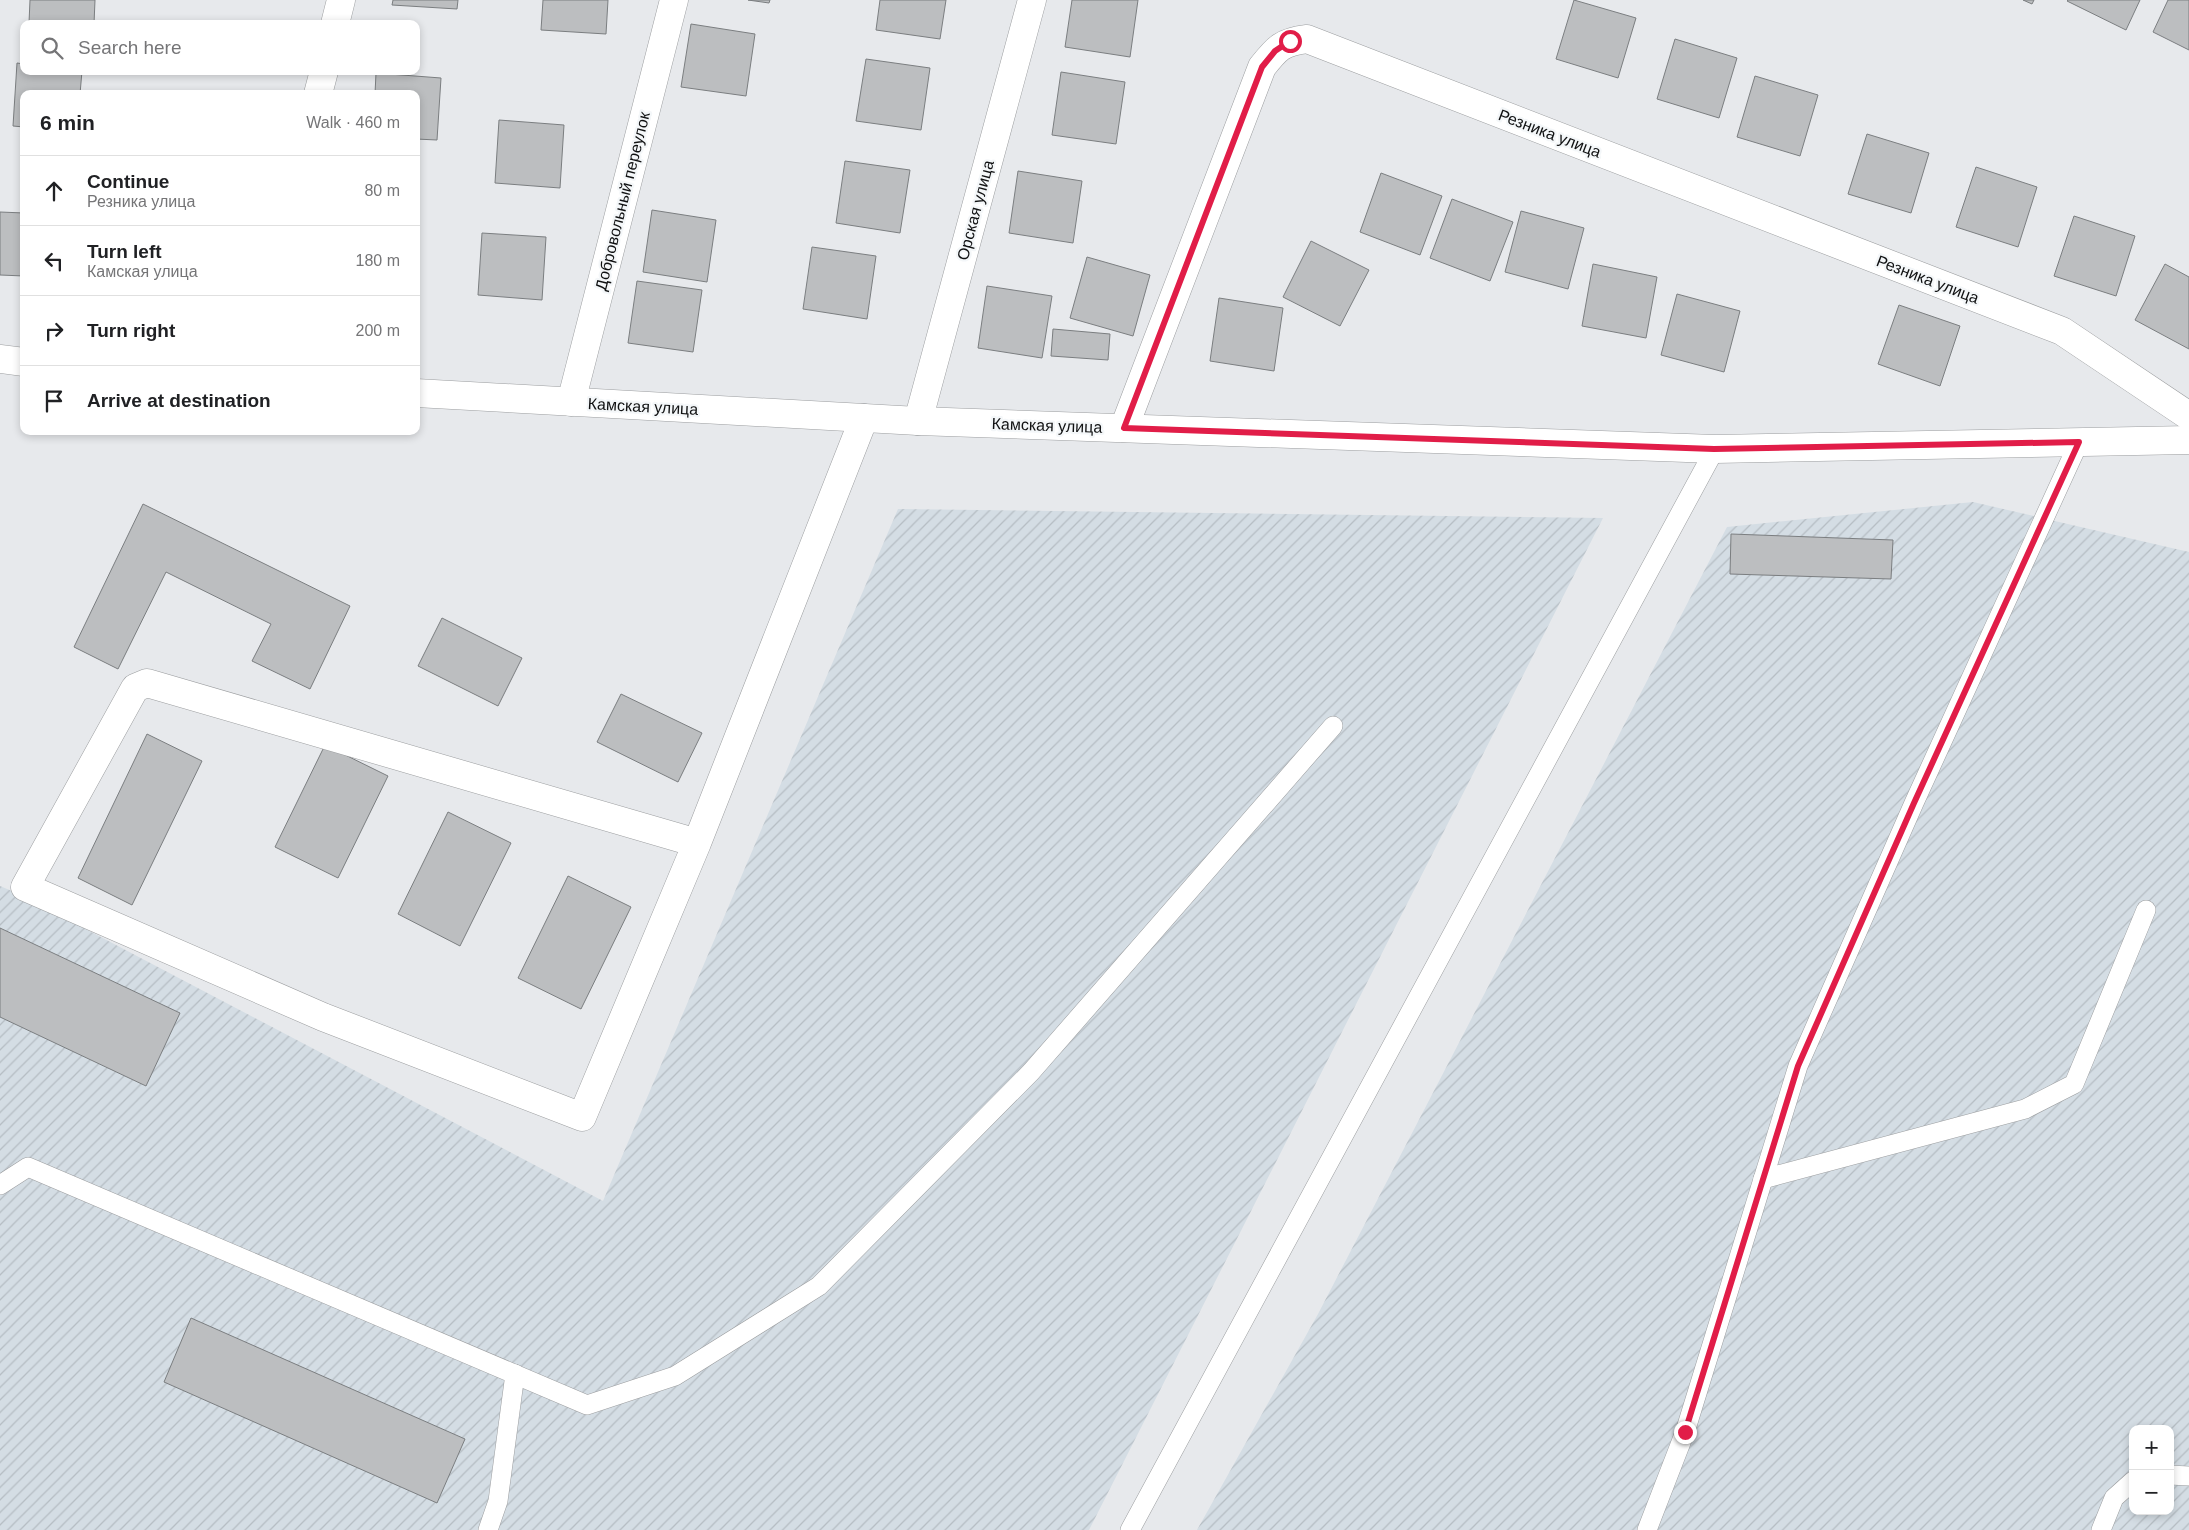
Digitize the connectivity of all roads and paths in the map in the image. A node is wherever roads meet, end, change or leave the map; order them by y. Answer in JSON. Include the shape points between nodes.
{"nodes":[{"id":1,"x":341,"y":0,"type":"edge"},
{"id":2,"x":674,"y":0,"type":"edge"},
{"id":3,"x":1032,"y":0,"type":"edge"},
{"id":4,"x":336,"y":20,"type":"edge"},
{"id":5,"x":323,"y":75,"type":"edge"},
{"id":6,"x":319,"y":90,"type":"edge"},
{"id":7,"x":0,"y":359,"type":"edge"},
{"id":8,"x":20,"y":362,"type":"edge"},
{"id":9,"x":420,"y":393,"type":"edge"},
{"id":10,"x":571,"y":402,"type":"junction"},
{"id":11,"x":2189,"y":416,"type":"edge"},
{"id":12,"x":864,"y":418,"type":"junction"},
{"id":13,"x":918,"y":420,"type":"junction"},
{"id":14,"x":1124,"y":428,"type":"junction"},
{"id":15,"x":2189,"y":440,"type":"edge"},
{"id":16,"x":2079,"y":442,"type":"junction"},
{"id":17,"x":1714,"y":449,"type":"junction"},
{"id":18,"x":1333,"y":726,"type":"dead end"},
{"id":19,"x":697,"y":843,"type":"junction"},
{"id":20,"x":2146,"y":910,"type":"dead end"},
{"id":21,"x":1763,"y":1179,"type":"junction"},
{"id":22,"x":0,"y":1185,"type":"edge"},
{"id":23,"x":515,"y":1374,"type":"junction"},
{"id":24,"x":2174,"y":1476,"type":"edge"},
{"id":25,"x":2189,"y":1476,"type":"edge"},
{"id":26,"x":2129,"y":1485,"type":"edge"},
{"id":27,"x":488,"y":1530,"type":"edge"},
{"id":28,"x":1130,"y":1530,"type":"edge"},
{"id":29,"x":1647,"y":1530,"type":"edge"},
{"id":30,"x":2101,"y":1530,"type":"edge"}],
"edges":[{"from":1,"to":4,"type":"street"},
{"from":2,"to":10,"type":"street","name":"Добровольный переулок"},
{"from":3,"to":13,"type":"street","name":"Орская улица"},
{"from":5,"to":6,"type":"street"},
{"from":7,"to":8,"type":"street"},
{"from":9,"to":10,"type":"street","name":"Камская улица"},
{"from":10,"to":12,"type":"street","name":"Камская улица"},
{"from":11,"to":14,"type":"street","name":"Резника улица","via":[[2062,331],[1307,39],[1290,41],[1275,51],[1262,67]]},
{"from":12,"to":13,"type":"street","name":"Камская улица"},
{"from":12,"to":19,"type":"street"},
{"from":13,"to":14,"type":"street","name":"Камская улица"},
{"from":14,"to":17,"type":"street","name":"Камская улица"},
{"from":15,"to":16,"type":"street","name":"Камская улица"},
{"from":16,"to":17,"type":"street","name":"Камская улица"},
{"from":16,"to":21,"type":"lane","via":[[1798,1066]]},
{"from":17,"to":28,"type":"lane"},
{"from":18,"to":23,"type":"lane","via":[[1030,1072],[819,1286],[675,1376],[587,1405]]},
{"from":19,"to":19,"type":"street","via":[[147,683],[135,688],[25,887],[323,1017],[582,1117]]},
{"from":20,"to":21,"type":"lane","via":[[2074,1084],[2025,1109]]},
{"from":21,"to":29,"type":"lane","via":[[1685,1432]]},
{"from":22,"to":23,"type":"lane","via":[[28,1167]]},
{"from":23,"to":27,"type":"lane","via":[[498,1500]]},
{"from":24,"to":25,"type":"lane"},
{"from":26,"to":30,"type":"lane","via":[[2114,1498]]}]}
